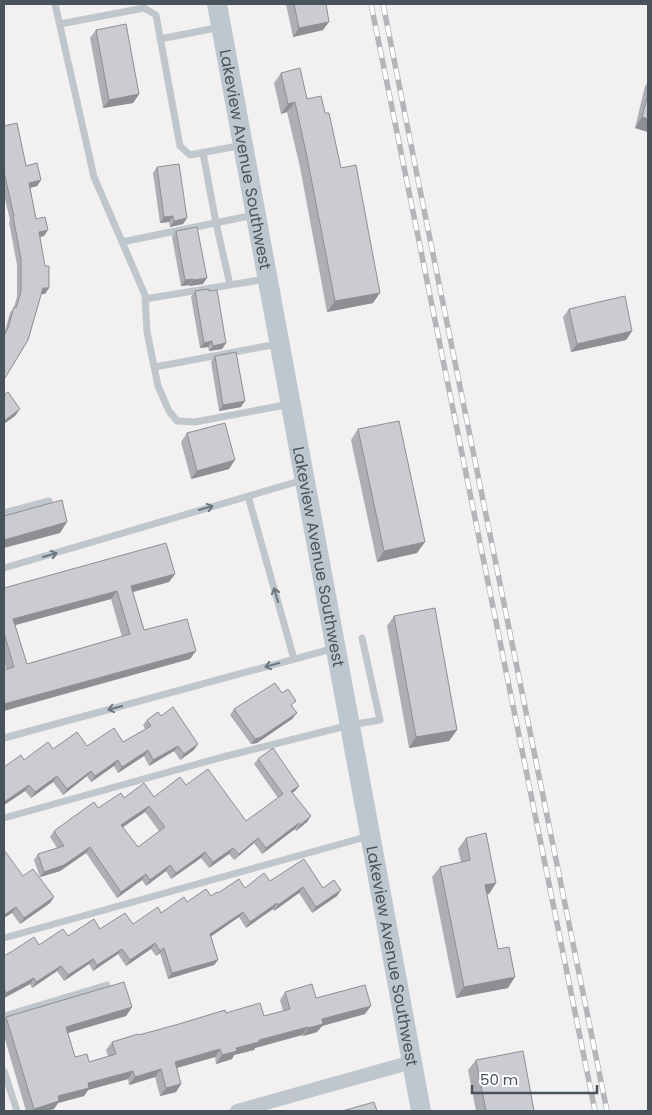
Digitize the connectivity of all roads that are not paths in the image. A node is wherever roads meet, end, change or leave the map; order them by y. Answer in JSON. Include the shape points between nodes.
{"nodes":[{"id":1,"x":55,"y":4,"type":"edge"},
{"id":2,"x":217,"y":4,"type":"edge"},
{"id":3,"x":60,"y":24,"type":"junction"},
{"id":4,"x":221,"y":27,"type":"junction"},
{"id":5,"x":160,"y":38,"type":"junction"},
{"id":6,"x":243,"y":145,"type":"junction"},
{"id":7,"x":203,"y":153,"type":"junction"},
{"id":8,"x":256,"y":215,"type":"junction"},
{"id":9,"x":216,"y":223,"type":"junction"},
{"id":10,"x":122,"y":242,"type":"junction"},
{"id":11,"x":268,"y":279,"type":"junction"},
{"id":12,"x":230,"y":285,"type":"junction"},
{"id":13,"x":145,"y":299,"type":"junction"},
{"id":14,"x":280,"y":343,"type":"junction"},
{"id":15,"x":154,"y":367,"type":"junction"},
{"id":16,"x":290,"y":403,"type":"junction"},
{"id":17,"x":305,"y":480,"type":"junction"},
{"id":18,"x":248,"y":496,"type":"junction"},
{"id":19,"x":48,"y":501,"type":"dead end"},
{"id":20,"x":4,"y":513,"type":"edge"},
{"id":21,"x":4,"y":568,"type":"edge"},
{"id":22,"x":362,"y":638,"type":"dead end"},
{"id":23,"x":336,"y":648,"type":"junction"},
{"id":24,"x":294,"y":659,"type":"junction"},
{"id":25,"x":350,"y":725,"type":"junction"},
{"id":26,"x":4,"y":738,"type":"edge"},
{"id":27,"x":4,"y":818,"type":"edge"},
{"id":28,"x":370,"y":835,"type":"junction"},
{"id":29,"x":4,"y":938,"type":"edge"},
{"id":30,"x":107,"y":985,"type":"edge"},
{"id":31,"x":4,"y":1016,"type":"edge"},
{"id":32,"x":412,"y":1062,"type":"junction"},
{"id":33,"x":4,"y":1071,"type":"edge"},
{"id":34,"x":17,"y":1111,"type":"edge"},
{"id":35,"x":237,"y":1111,"type":"edge"},
{"id":36,"x":421,"y":1111,"type":"edge"}],
"edges":[{"from":1,"to":3,"type":"lane"},
{"from":2,"to":4,"type":"street","name":"Lakeview Avenue Southwest"},
{"from":3,"to":5,"type":"lane","via":[[144,8],[156,15]]},
{"from":3,"to":10,"type":"lane","via":[[94,177]]},
{"from":4,"to":5,"type":"lane"},
{"from":4,"to":6,"type":"street","name":"Lakeview Avenue Southwest"},
{"from":5,"to":7,"type":"lane","via":[[180,146],[190,155]]},
{"from":6,"to":7,"type":"lane"},
{"from":6,"to":8,"type":"street","name":"Lakeview Avenue Southwest"},
{"from":7,"to":9,"type":"lane"},
{"from":8,"to":9,"type":"lane"},
{"from":8,"to":11,"type":"street","name":"Lakeview Avenue Southwest"},
{"from":9,"to":10,"type":"lane"},
{"from":9,"to":12,"type":"lane"},
{"from":10,"to":13,"type":"lane"},
{"from":11,"to":12,"type":"lane"},
{"from":11,"to":14,"type":"street","name":"Lakeview Avenue Southwest"},
{"from":12,"to":13,"type":"lane"},
{"from":13,"to":15,"type":"lane"},
{"from":14,"to":15,"type":"lane"},
{"from":14,"to":16,"type":"street","name":"Lakeview Avenue Southwest"},
{"from":15,"to":16,"type":"lane","via":[[158,386],[169,411],[177,420],[195,422]]},
{"from":16,"to":17,"type":"street","name":"Lakeview Avenue Southwest"},
{"from":17,"to":18,"type":"lane"},
{"from":17,"to":23,"type":"street","name":"Lakeview Avenue Southwest"},
{"from":21,"to":18,"type":"lane","one_way":true},
{"from":24,"to":18,"type":"lane","one_way":true},
{"from":19,"to":20,"type":"lane"},
{"from":22,"to":25,"type":"lane","via":[[380,720]]},
{"from":23,"to":24,"type":"lane"},
{"from":23,"to":25,"type":"street","name":"Lakeview Avenue Southwest"},
{"from":24,"to":26,"type":"lane","one_way":true},
{"from":25,"to":27,"type":"lane"},
{"from":25,"to":28,"type":"street","name":"Lakeview Avenue Southwest"},
{"from":28,"to":29,"type":"lane"},
{"from":28,"to":32,"type":"street","name":"Lakeview Avenue Southwest"},
{"from":30,"to":31,"type":"lane"},
{"from":32,"to":35,"type":"street"},
{"from":32,"to":36,"type":"street","name":"Lakeview Avenue Southwest"},
{"from":33,"to":34,"type":"lane"}]}
